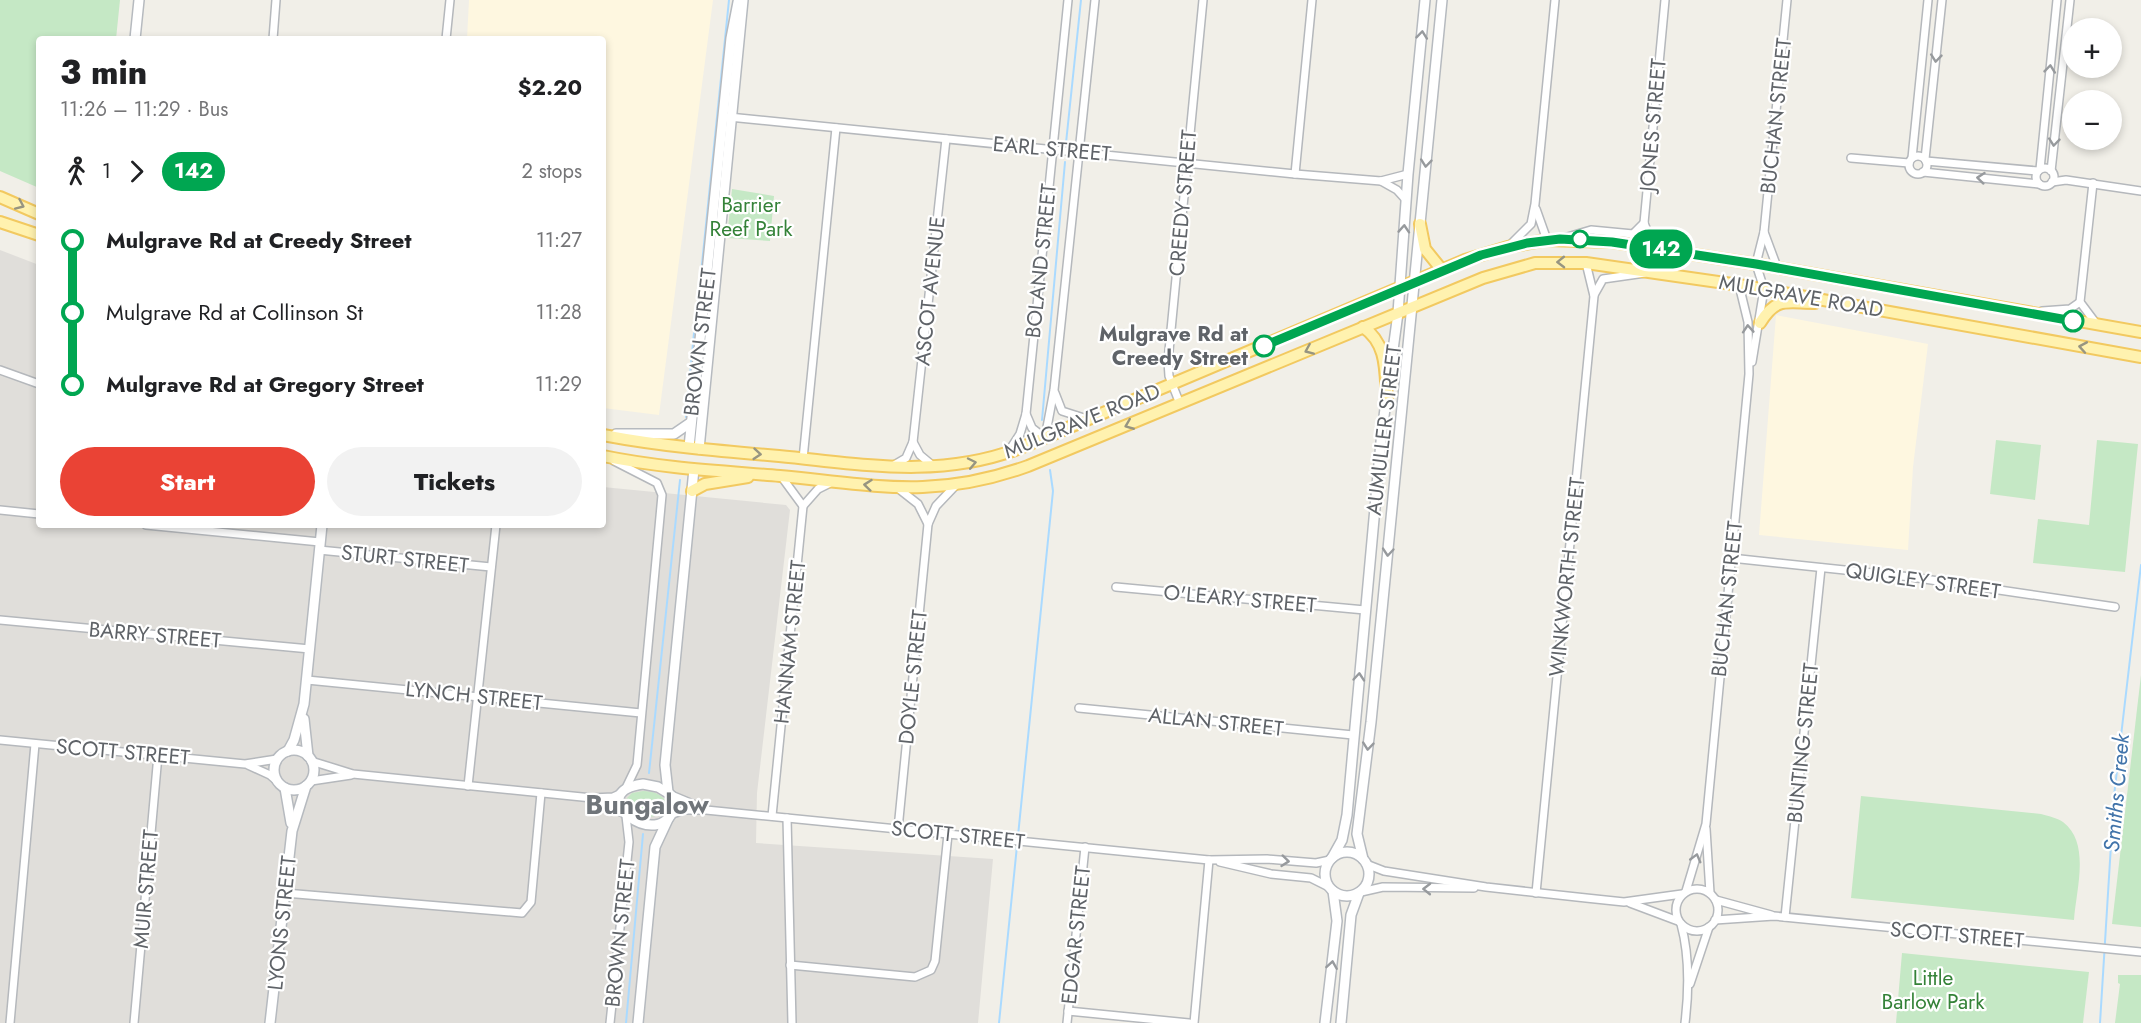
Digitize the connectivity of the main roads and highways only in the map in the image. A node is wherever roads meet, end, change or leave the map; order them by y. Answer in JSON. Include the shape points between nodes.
{"nodes":[{"id":1,"x":0,"y":197,"type":"edge"},
{"id":2,"x":36,"y":213,"type":"edge"},
{"id":3,"x":0,"y":222,"type":"edge"},
{"id":4,"x":1420,"y":224,"type":"road end"},
{"id":5,"x":36,"y":234,"type":"edge"},
{"id":6,"x":1442,"y":270,"type":"junction"},
{"id":7,"x":1848,"y":304,"type":"junction"},
{"id":8,"x":1760,"y":323,"type":"road end"},
{"id":9,"x":1363,"y":327,"type":"junction"},
{"id":10,"x":2141,"y":332,"type":"edge"},
{"id":11,"x":2141,"y":357,"type":"edge"},
{"id":12,"x":1387,"y":399,"type":"road end"},
{"id":13,"x":606,"y":435,"type":"edge"},
{"id":14,"x":694,"y":448,"type":"junction"},
{"id":15,"x":606,"y":456,"type":"edge"},
{"id":16,"x":694,"y":469,"type":"junction"},
{"id":17,"x":764,"y":475,"type":"junction"},
{"id":18,"x":692,"y":491,"type":"road end"}],
"edges":[{"from":1,"to":2,"type":"main road","one_way":true},
{"from":3,"to":5,"type":"main road"},
{"from":4,"to":6,"type":"main road","via":[[1425,249]]},
{"from":6,"to":10,"type":"main road","name":"MULGRAVE ROAD","via":[[1508,247],[1547,240],[1612,242],[1777,267]]},
{"from":14,"to":6,"type":"main road","name":"MULGRAVE ROAD","one_way":true,"via":[[889,468],[970,464],[1045,438]]},
{"from":7,"to":8,"type":"main road","via":[[1780,302],[1769,308]]},
{"from":7,"to":9,"type":"main road","name":"MULGRAVE ROAD","one_way":true,"via":[[1650,272],[1550,262],[1518,266]]},
{"from":11,"to":7,"type":"main road","name":"MULGRAVE ROAD","one_way":true},
{"from":9,"to":12,"type":"main road","via":[[1374,334],[1383,352]]},
{"from":9,"to":17,"type":"main road","name":"MULGRAVE ROAD","one_way":true,"via":[[1028,466],[955,486],[899,489]]},
{"from":13,"to":14,"type":"main road","name":"MULGRAVE ROAD"},
{"from":14,"to":16,"type":"main road","name":"BROWN STREET"},
{"from":15,"to":16,"type":"main road","name":"MULGRAVE ROAD"},
{"from":16,"to":17,"type":"main road","name":"MULGRAVE ROAD"},
{"from":17,"to":18,"type":"main road","via":[[705,484]]}]}
